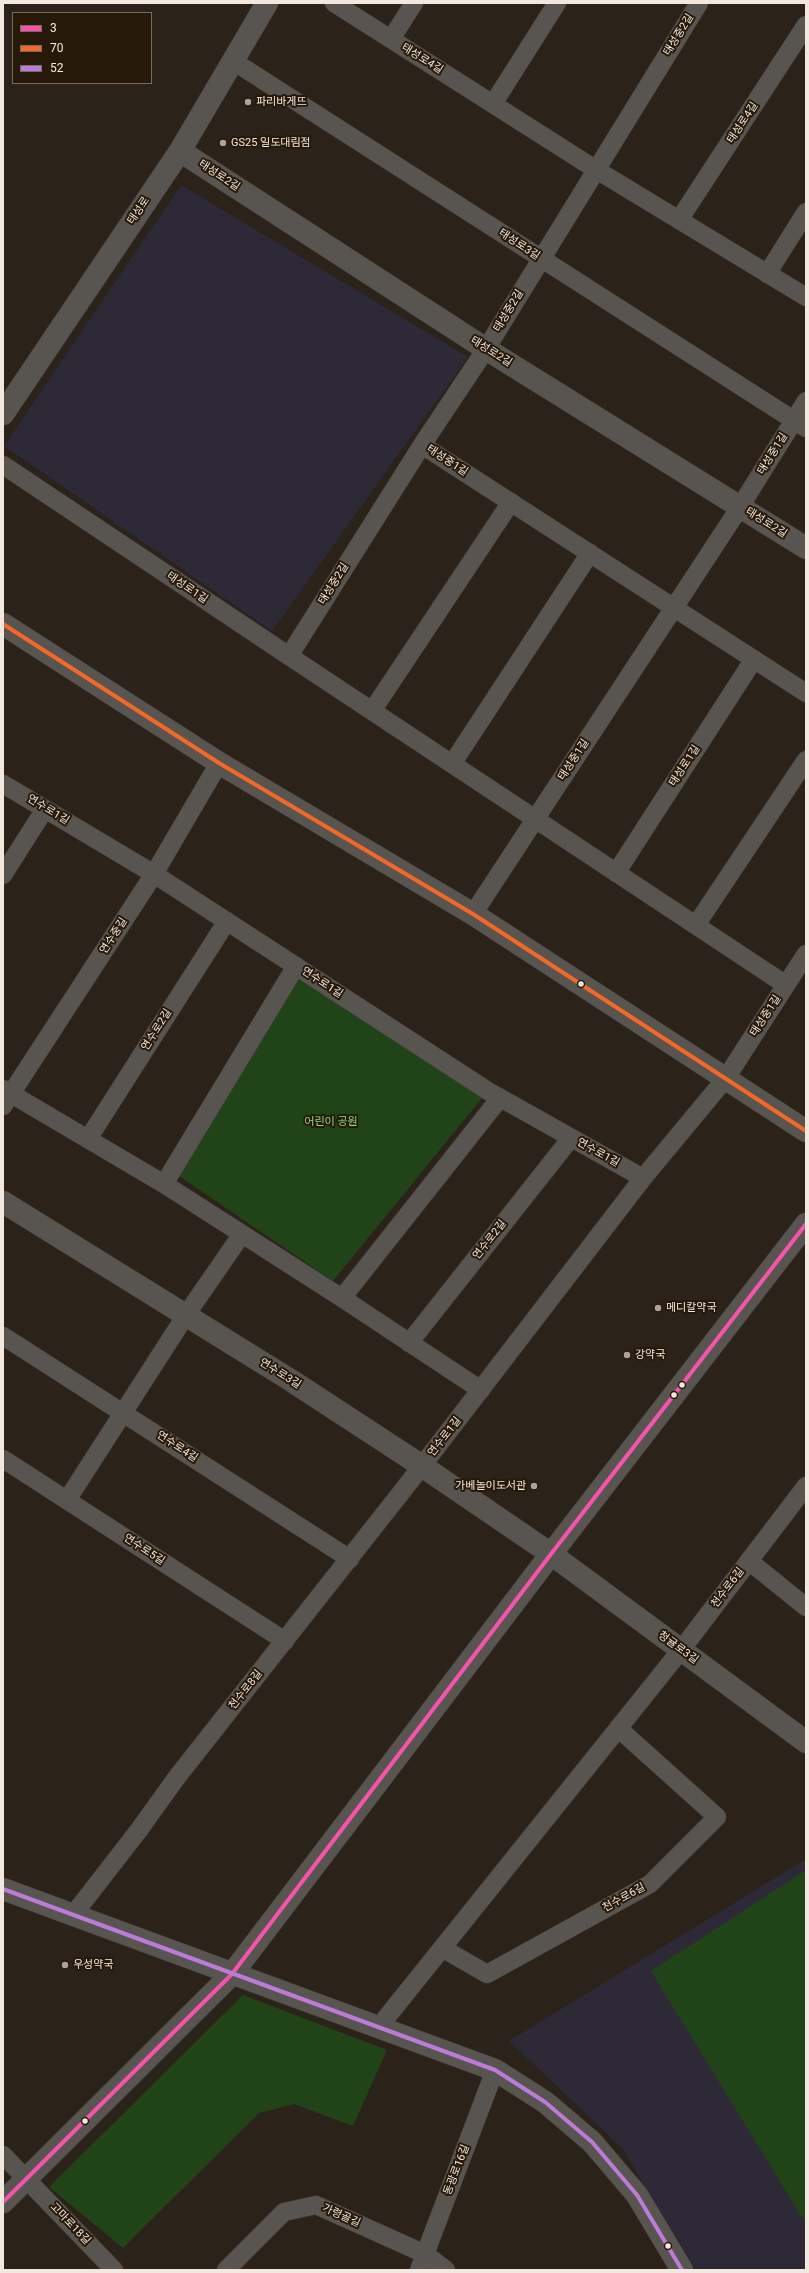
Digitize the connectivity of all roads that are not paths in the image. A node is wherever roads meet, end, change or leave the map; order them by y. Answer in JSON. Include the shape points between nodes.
{"nodes":[{"id":1,"x":267,"y":3,"type":"edge"},
{"id":2,"x":334,"y":3,"type":"edge"},
{"id":3,"x":414,"y":3,"type":"edge"},
{"id":4,"x":557,"y":3,"type":"edge"},
{"id":5,"x":700,"y":3,"type":"edge"},
{"id":6,"x":806,"y":25,"type":"edge"},
{"id":7,"x":391,"y":39,"type":"junction"},
{"id":8,"x":233,"y":61,"type":"junction"},
{"id":9,"x":493,"y":104,"type":"junction"},
{"id":10,"x":180,"y":151,"type":"junction"},
{"id":11,"x":595,"y":169,"type":"junction"},
{"id":12,"x":806,"y":212,"type":"edge"},
{"id":13,"x":679,"y":220,"type":"junction"},
{"id":14,"x":541,"y":258,"type":"junction"},
{"id":15,"x":768,"y":274,"type":"junction"},
{"id":16,"x":806,"y":297,"type":"edge"},
{"id":17,"x":486,"y":349,"type":"junction"},
{"id":18,"x":806,"y":402,"type":"edge"},
{"id":19,"x":3,"y":414,"type":"edge"},
{"id":20,"x":800,"y":424,"type":"edge"},
{"id":21,"x":422,"y":444,"type":"junction"},
{"id":22,"x":3,"y":465,"type":"edge"},
{"id":23,"x":511,"y":502,"type":"junction"},
{"id":24,"x":740,"y":507,"type":"junction"},
{"id":25,"x":806,"y":548,"type":"edge"},
{"id":26,"x":590,"y":553,"type":"junction"},
{"id":27,"x":674,"y":607,"type":"junction"},
{"id":28,"x":3,"y":624,"type":"edge"},
{"id":29,"x":289,"y":656,"type":"junction"},
{"id":30,"x":754,"y":659,"type":"junction"},
{"id":31,"x":806,"y":693,"type":"edge"},
{"id":32,"x":372,"y":712,"type":"junction"},
{"id":33,"x":806,"y":760,"type":"edge"},
{"id":34,"x":219,"y":763,"type":"junction"},
{"id":35,"x":452,"y":764,"type":"junction"},
{"id":36,"x":3,"y":784,"type":"edge"},
{"id":37,"x":45,"y":809,"type":"junction"},
{"id":38,"x":535,"y":819,"type":"junction"},
{"id":39,"x":616,"y":873,"type":"junction"},
{"id":40,"x":154,"y":874,"type":"junction"},
{"id":41,"x":3,"y":875,"type":"edge"},
{"id":42,"x":473,"y":914,"type":"junction"},
{"id":43,"x":227,"y":921,"type":"junction"},
{"id":44,"x":696,"y":925,"type":"junction"},
{"id":45,"x":806,"y":954,"type":"edge"},
{"id":46,"x":296,"y":966,"type":"junction"},
{"id":47,"x":786,"y":985,"type":"junction"},
{"id":48,"x":726,"y":1078,"type":"junction"},
{"id":49,"x":6,"y":1096,"type":"edge"},
{"id":50,"x":500,"y":1098,"type":"junction"},
{"id":51,"x":806,"y":1131,"type":"edge"},
{"id":52,"x":571,"y":1138,"type":"junction"},
{"id":53,"x":88,"y":1139,"type":"junction"},
{"id":54,"x":643,"y":1178,"type":"junction"},
{"id":55,"x":164,"y":1184,"type":"junction"},
{"id":56,"x":3,"y":1202,"type":"edge"},
{"id":57,"x":806,"y":1224,"type":"edge"},
{"id":58,"x":242,"y":1234,"type":"junction"},
{"id":59,"x":342,"y":1298,"type":"junction"},
{"id":60,"x":186,"y":1315,"type":"junction"},
{"id":61,"x":3,"y":1336,"type":"edge"},
{"id":62,"x":409,"y":1343,"type":"junction"},
{"id":63,"x":481,"y":1390,"type":"junction"},
{"id":64,"x":123,"y":1413,"type":"junction"},
{"id":65,"x":3,"y":1459,"type":"edge"},
{"id":66,"x":422,"y":1466,"type":"junction"},
{"id":67,"x":806,"y":1486,"type":"edge"},
{"id":68,"x":67,"y":1500,"type":"junction"},
{"id":69,"x":551,"y":1554,"type":"junction"},
{"id":70,"x":350,"y":1559,"type":"junction"},
{"id":71,"x":748,"y":1561,"type":"junction"},
{"id":72,"x":806,"y":1607,"type":"edge"},
{"id":73,"x":285,"y":1641,"type":"junction"},
{"id":74,"x":681,"y":1650,"type":"junction"},
{"id":75,"x":618,"y":1728,"type":"junction"},
{"id":76,"x":806,"y":1742,"type":"edge"},
{"id":77,"x":3,"y":1889,"type":"edge"},
{"id":78,"x":73,"y":1915,"type":"junction"},
{"id":79,"x":442,"y":1948,"type":"junction"},
{"id":80,"x":232,"y":1974,"type":"junction"},
{"id":81,"x":378,"y":2028,"type":"junction"},
{"id":82,"x":495,"y":2070,"type":"junction"},
{"id":83,"x":3,"y":2155,"type":"edge"},
{"id":84,"x":26,"y":2178,"type":"junction"},
{"id":85,"x":3,"y":2202,"type":"edge"},
{"id":86,"x":422,"y":2262,"type":"edge"},
{"id":87,"x":114,"y":2270,"type":"edge"},
{"id":88,"x":226,"y":2270,"type":"edge"},
{"id":89,"x":446,"y":2270,"type":"edge"},
{"id":90,"x":682,"y":2270,"type":"edge"}],
"edges":[{"from":1,"to":8,"type":"street","name":"태성로"},
{"from":2,"to":7,"type":"street","name":"태성로4길"},
{"from":3,"to":7,"type":"street","name":"태성로4길"},
{"from":4,"to":9,"type":"street"},
{"from":5,"to":11,"type":"street","name":"태성중2길"},
{"from":6,"to":13,"type":"street","name":"태성로4길"},
{"from":7,"to":9,"type":"street","name":"태성로4길"},
{"from":8,"to":10,"type":"street","name":"태성로"},
{"from":8,"to":14,"type":"street","name":"태성로3길"},
{"from":9,"to":11,"type":"street","name":"태성로4길"},
{"from":10,"to":17,"type":"street","name":"태성로2길"},
{"from":10,"to":19,"type":"street","name":"태성로"},
{"from":11,"to":13,"type":"street","name":"태성로4길"},
{"from":11,"to":14,"type":"street","name":"태성중2길"},
{"from":12,"to":15,"type":"street"},
{"from":13,"to":15,"type":"street","name":"태성로4길"},
{"from":14,"to":17,"type":"street","name":"태성중2길"},
{"from":14,"to":20,"type":"street","name":"태성로3길"},
{"from":15,"to":16,"type":"street","name":"태성로4길"},
{"from":17,"to":21,"type":"street","name":"태성중2길"},
{"from":17,"to":24,"type":"street","name":"태성로2길"},
{"from":18,"to":20,"type":"street","name":"태성중1길"},
{"from":20,"to":24,"type":"street","name":"태성중1길"},
{"from":21,"to":23,"type":"street","name":"태성중1길"},
{"from":21,"to":29,"type":"street","name":"태성중2길"},
{"from":22,"to":29,"type":"street","name":"태성로1길"},
{"from":23,"to":26,"type":"street","name":"태성중1길"},
{"from":23,"to":32,"type":"street"},
{"from":24,"to":25,"type":"street","name":"태성로2길"},
{"from":24,"to":27,"type":"street","name":"태성중1길"},
{"from":26,"to":27,"type":"street","name":"태성중1길"},
{"from":26,"to":35,"type":"street"},
{"from":27,"to":30,"type":"street"},
{"from":27,"to":38,"type":"street","name":"태성중1길"},
{"from":28,"to":34,"type":"street"},
{"from":29,"to":32,"type":"street","name":"태성로1길"},
{"from":30,"to":31,"type":"street"},
{"from":30,"to":39,"type":"street","name":"태성로1길"},
{"from":32,"to":35,"type":"street","name":"태성로1길"},
{"from":33,"to":44,"type":"street"},
{"from":34,"to":40,"type":"street","name":"연수중길"},
{"from":34,"to":42,"type":"street"},
{"from":35,"to":38,"type":"street","name":"태성로1길"},
{"from":36,"to":37,"type":"street","name":"연수로1길"},
{"from":37,"to":40,"type":"street","name":"연수로1길"},
{"from":37,"to":41,"type":"street"},
{"from":38,"to":39,"type":"street","name":"태성로1길"},
{"from":38,"to":42,"type":"street","name":"태성중1길"},
{"from":39,"to":44,"type":"street","name":"태성로1길"},
{"from":40,"to":43,"type":"street","name":"연수로1길"},
{"from":40,"to":49,"type":"street","name":"연수중길"},
{"from":42,"to":48,"type":"street"},
{"from":43,"to":46,"type":"street","name":"연수로1길"},
{"from":43,"to":53,"type":"street","name":"연수로2길"},
{"from":44,"to":47,"type":"street","name":"태성로1길"},
{"from":45,"to":47,"type":"street","name":"태성중1길"},
{"from":46,"to":50,"type":"street","name":"연수로1길"},
{"from":46,"to":55,"type":"street"},
{"from":47,"to":48,"type":"street","name":"태성중1길"},
{"from":48,"to":51,"type":"street"},
{"from":48,"to":54,"type":"street","name":"연수로1길"},
{"from":49,"to":53,"type":"street"},
{"from":50,"to":52,"type":"street","name":"연수로1길"},
{"from":50,"to":59,"type":"street"},
{"from":52,"to":54,"type":"street","name":"연수로1길"},
{"from":52,"to":62,"type":"street","name":"연수로2길"},
{"from":53,"to":55,"type":"street"},
{"from":54,"to":63,"type":"street","name":"연수로1길"},
{"from":55,"to":58,"type":"street"},
{"from":56,"to":60,"type":"street","name":"연수로3길"},
{"from":57,"to":69,"type":"street"},
{"from":58,"to":59,"type":"street"},
{"from":58,"to":60,"type":"street"},
{"from":59,"to":62,"type":"street"},
{"from":60,"to":64,"type":"street"},
{"from":60,"to":66,"type":"street","name":"연수로3길"},
{"from":61,"to":64,"type":"street","name":"연수로4길"},
{"from":62,"to":63,"type":"street"},
{"from":63,"to":66,"type":"street","name":"연수로1길"},
{"from":64,"to":68,"type":"street"},
{"from":64,"to":70,"type":"street","name":"연수로4길"},
{"from":65,"to":68,"type":"street","name":"연수로5길"},
{"from":66,"to":69,"type":"street","name":"연수로3길"},
{"from":66,"to":70,"type":"street","name":"천수로8길"},
{"from":67,"to":71,"type":"street","name":"천수로6길"},
{"from":68,"to":73,"type":"street","name":"연수로5길"},
{"from":69,"to":74,"type":"street","name":"청귤로3길"},
{"from":69,"to":80,"type":"street"},
{"from":70,"to":73,"type":"street","name":"천수로8길"},
{"from":71,"to":72,"type":"street","name":"천수로6길"},
{"from":71,"to":74,"type":"street","name":"천수로6길"},
{"from":73,"to":78,"type":"street","name":"천수로8길","via":[[177,1777]]},
{"from":74,"to":75,"type":"street","name":"천수로6길"},
{"from":74,"to":76,"type":"street","name":"청귤로3길"},
{"from":75,"to":79,"type":"street","name":"천수로6길"},
{"from":75,"to":79,"type":"street","name":"천수로6길","via":[[717,1817],[650,1884],[487,1974]]},
{"from":77,"to":78,"type":"street"},
{"from":78,"to":80,"type":"street"},
{"from":79,"to":81,"type":"street","name":"천수로6길"},
{"from":80,"to":81,"type":"street"},
{"from":80,"to":84,"type":"street"},
{"from":81,"to":82,"type":"street"},
{"from":82,"to":86,"type":"street","name":"동광로16길"},
{"from":82,"to":90,"type":"street","via":[[545,2102],[592,2142],[637,2195]]},
{"from":83,"to":84,"type":"street","name":"고마로18길"},
{"from":84,"to":85,"type":"street"},
{"from":84,"to":87,"type":"street","name":"고마로18길"},
{"from":86,"to":88,"type":"street","name":"가령골길","via":[[316,2205],[284,2212]]},
{"from":86,"to":89,"type":"street","name":"가령골길"}]}
